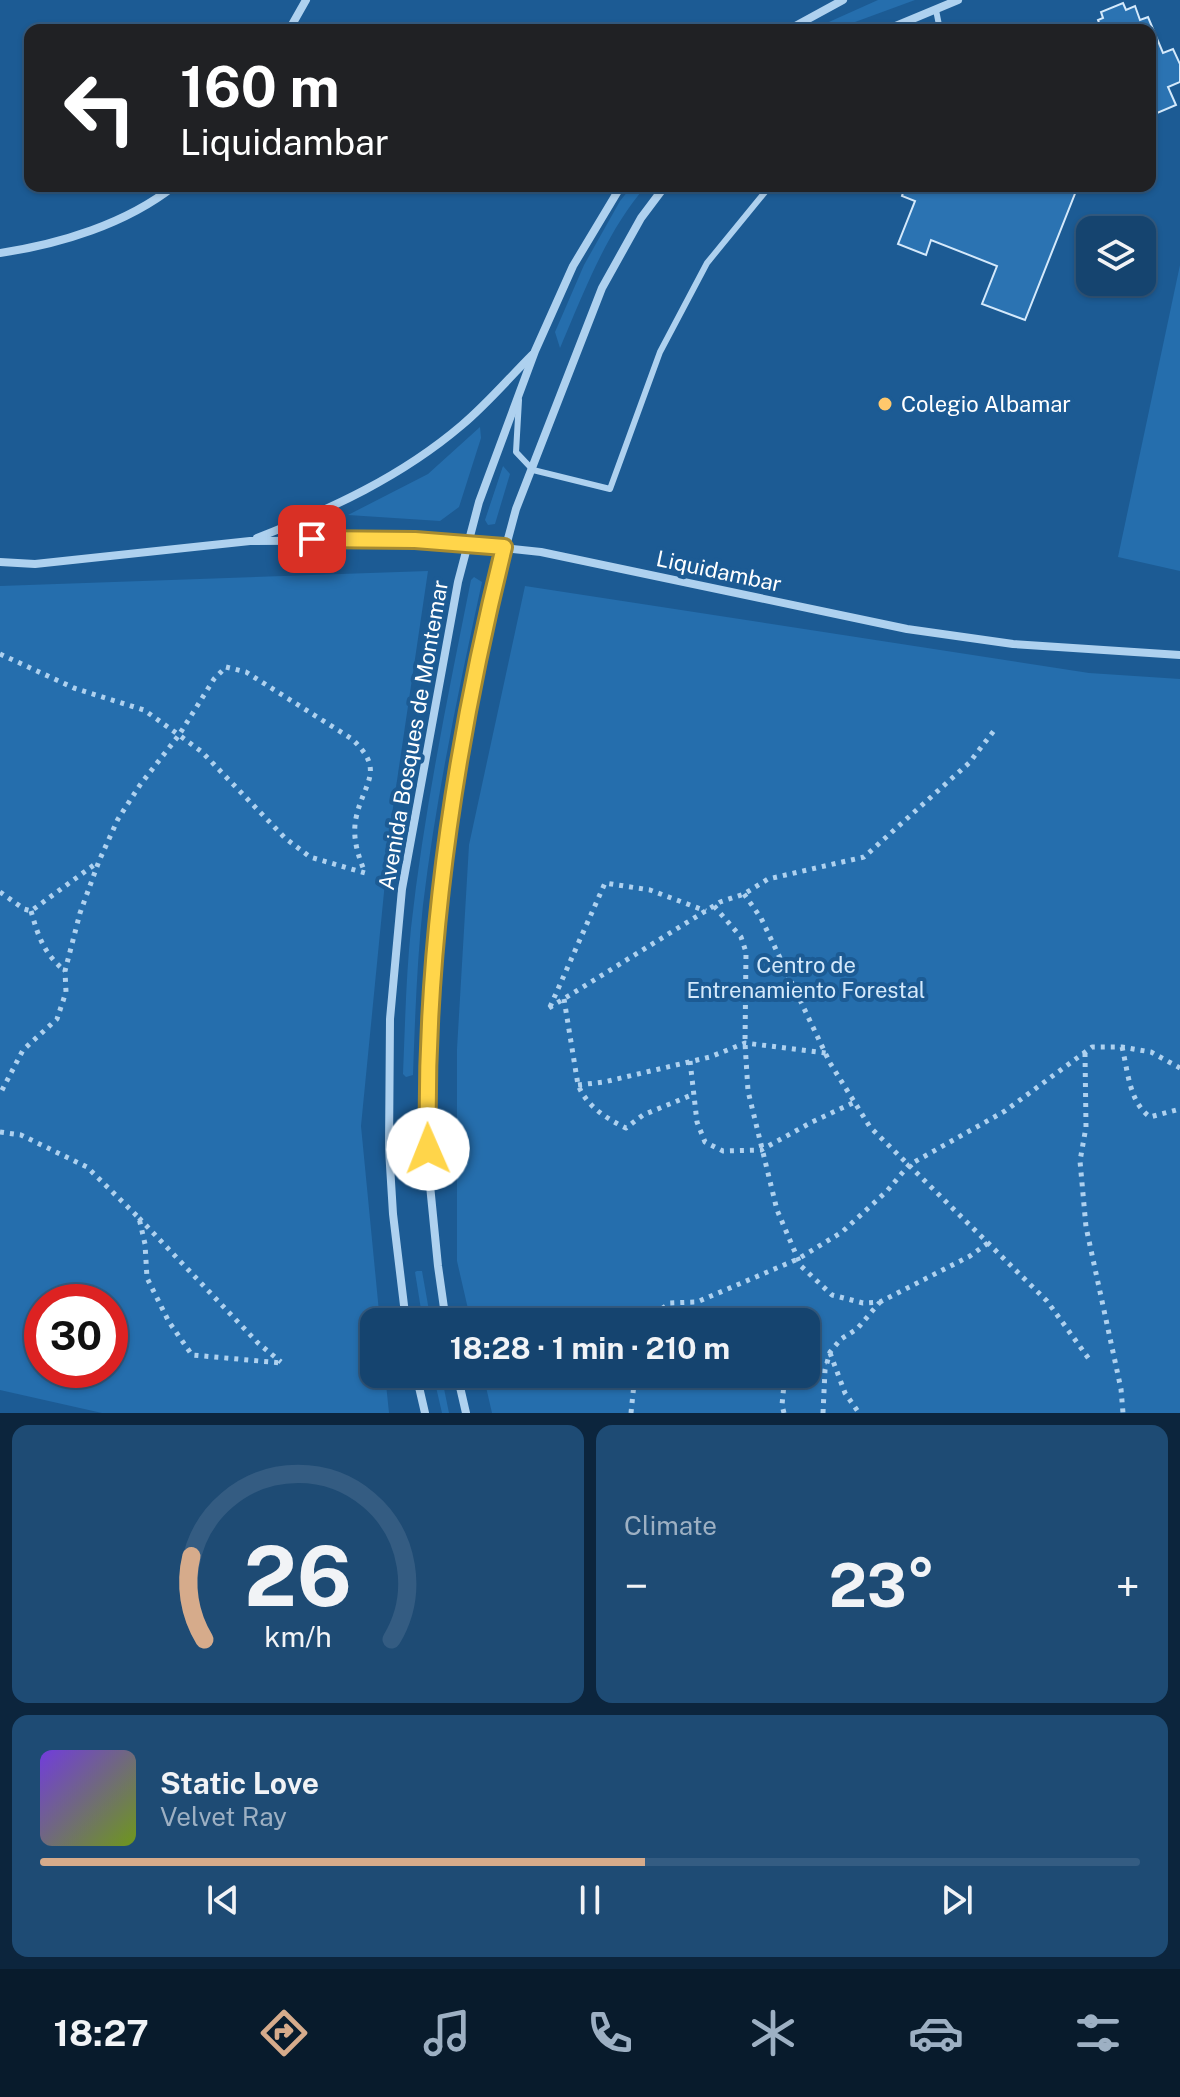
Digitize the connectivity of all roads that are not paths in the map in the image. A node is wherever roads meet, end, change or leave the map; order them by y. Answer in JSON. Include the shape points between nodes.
{"nodes":[{"id":1,"x":306,"y":0,"type":"edge"},
{"id":2,"x":843,"y":0,"type":"edge"},
{"id":3,"x":958,"y":0,"type":"edge"},
{"id":4,"x":936,"y":10,"type":"junction"},
{"id":5,"x":292,"y":24,"type":"edge"},
{"id":6,"x":799,"y":24,"type":"edge"},
{"id":7,"x":901,"y":24,"type":"edge"},
{"id":8,"x":939,"y":24,"type":"edge"},
{"id":9,"x":165,"y":192,"type":"edge"},
{"id":10,"x":617,"y":192,"type":"edge"},
{"id":11,"x":661,"y":192,"type":"edge"},
{"id":12,"x":765,"y":192,"type":"edge"},
{"id":13,"x":0,"y":253,"type":"edge"},
{"id":14,"x":535,"y":351,"type":"junction"},
{"id":15,"x":519,"y":396,"type":"junction"},
{"id":16,"x":533,"y":470,"type":"junction"},
{"id":17,"x":250,"y":541,"type":"junction"},
{"id":18,"x":467,"y":544,"type":"junction"},
{"id":19,"x":504,"y":547,"type":"junction"},
{"id":20,"x":0,"y":562,"type":"edge"},
{"id":21,"x":1180,"y":655,"type":"edge"},
{"id":22,"x":404,"y":1308,"type":"edge"},
{"id":23,"x":444,"y":1308,"type":"edge"},
{"id":24,"x":419,"y":1388,"type":"edge"},
{"id":25,"x":460,"y":1388,"type":"edge"},
{"id":26,"x":425,"y":1413,"type":"edge"},
{"id":27,"x":466,"y":1413,"type":"edge"}],
"edges":[{"from":1,"to":5,"type":"street"},
{"from":2,"to":6,"type":"street"},
{"from":3,"to":4,"type":"street"},
{"from":4,"to":7,"type":"street"},
{"from":4,"to":8,"type":"lane"},
{"from":9,"to":13,"type":"street","via":[[88,231]]},
{"from":10,"to":14,"type":"street","name":"Avenida Bosques de Montemar","via":[[573,266]]},
{"from":11,"to":16,"type":"street","via":[[602,288]]},
{"from":12,"to":16,"type":"lane","via":[[707,263],[660,352],[610,489]]},
{"from":14,"to":15,"type":"street","name":"Avenida Bosques de Montemar"},
{"from":14,"to":17,"type":"street","name":"Liquidambar","via":[[427,453],[331,509]]},
{"from":15,"to":16,"type":"lane","via":[[516,452]]},
{"from":15,"to":18,"type":"street","name":"Avenida Bosques de Montemar"},
{"from":16,"to":19,"type":"street"},
{"from":17,"to":18,"type":"street","name":"Liquidambar"},
{"from":17,"to":20,"type":"street","name":"Liquidambar","via":[[35,564]]},
{"from":18,"to":19,"type":"street","name":"Liquidambar"},
{"from":18,"to":22,"type":"street","name":"Avenida Bosques de Montemar","via":[[412,826],[394,954],[387,1082]]},
{"from":19,"to":21,"type":"street","name":"Liquidambar","via":[[907,629],[1013,644]]},
{"from":19,"to":23,"type":"street","via":[[447,831],[432,965],[428,1165]]},
{"from":24,"to":26,"type":"street"},
{"from":25,"to":27,"type":"street"}]}
